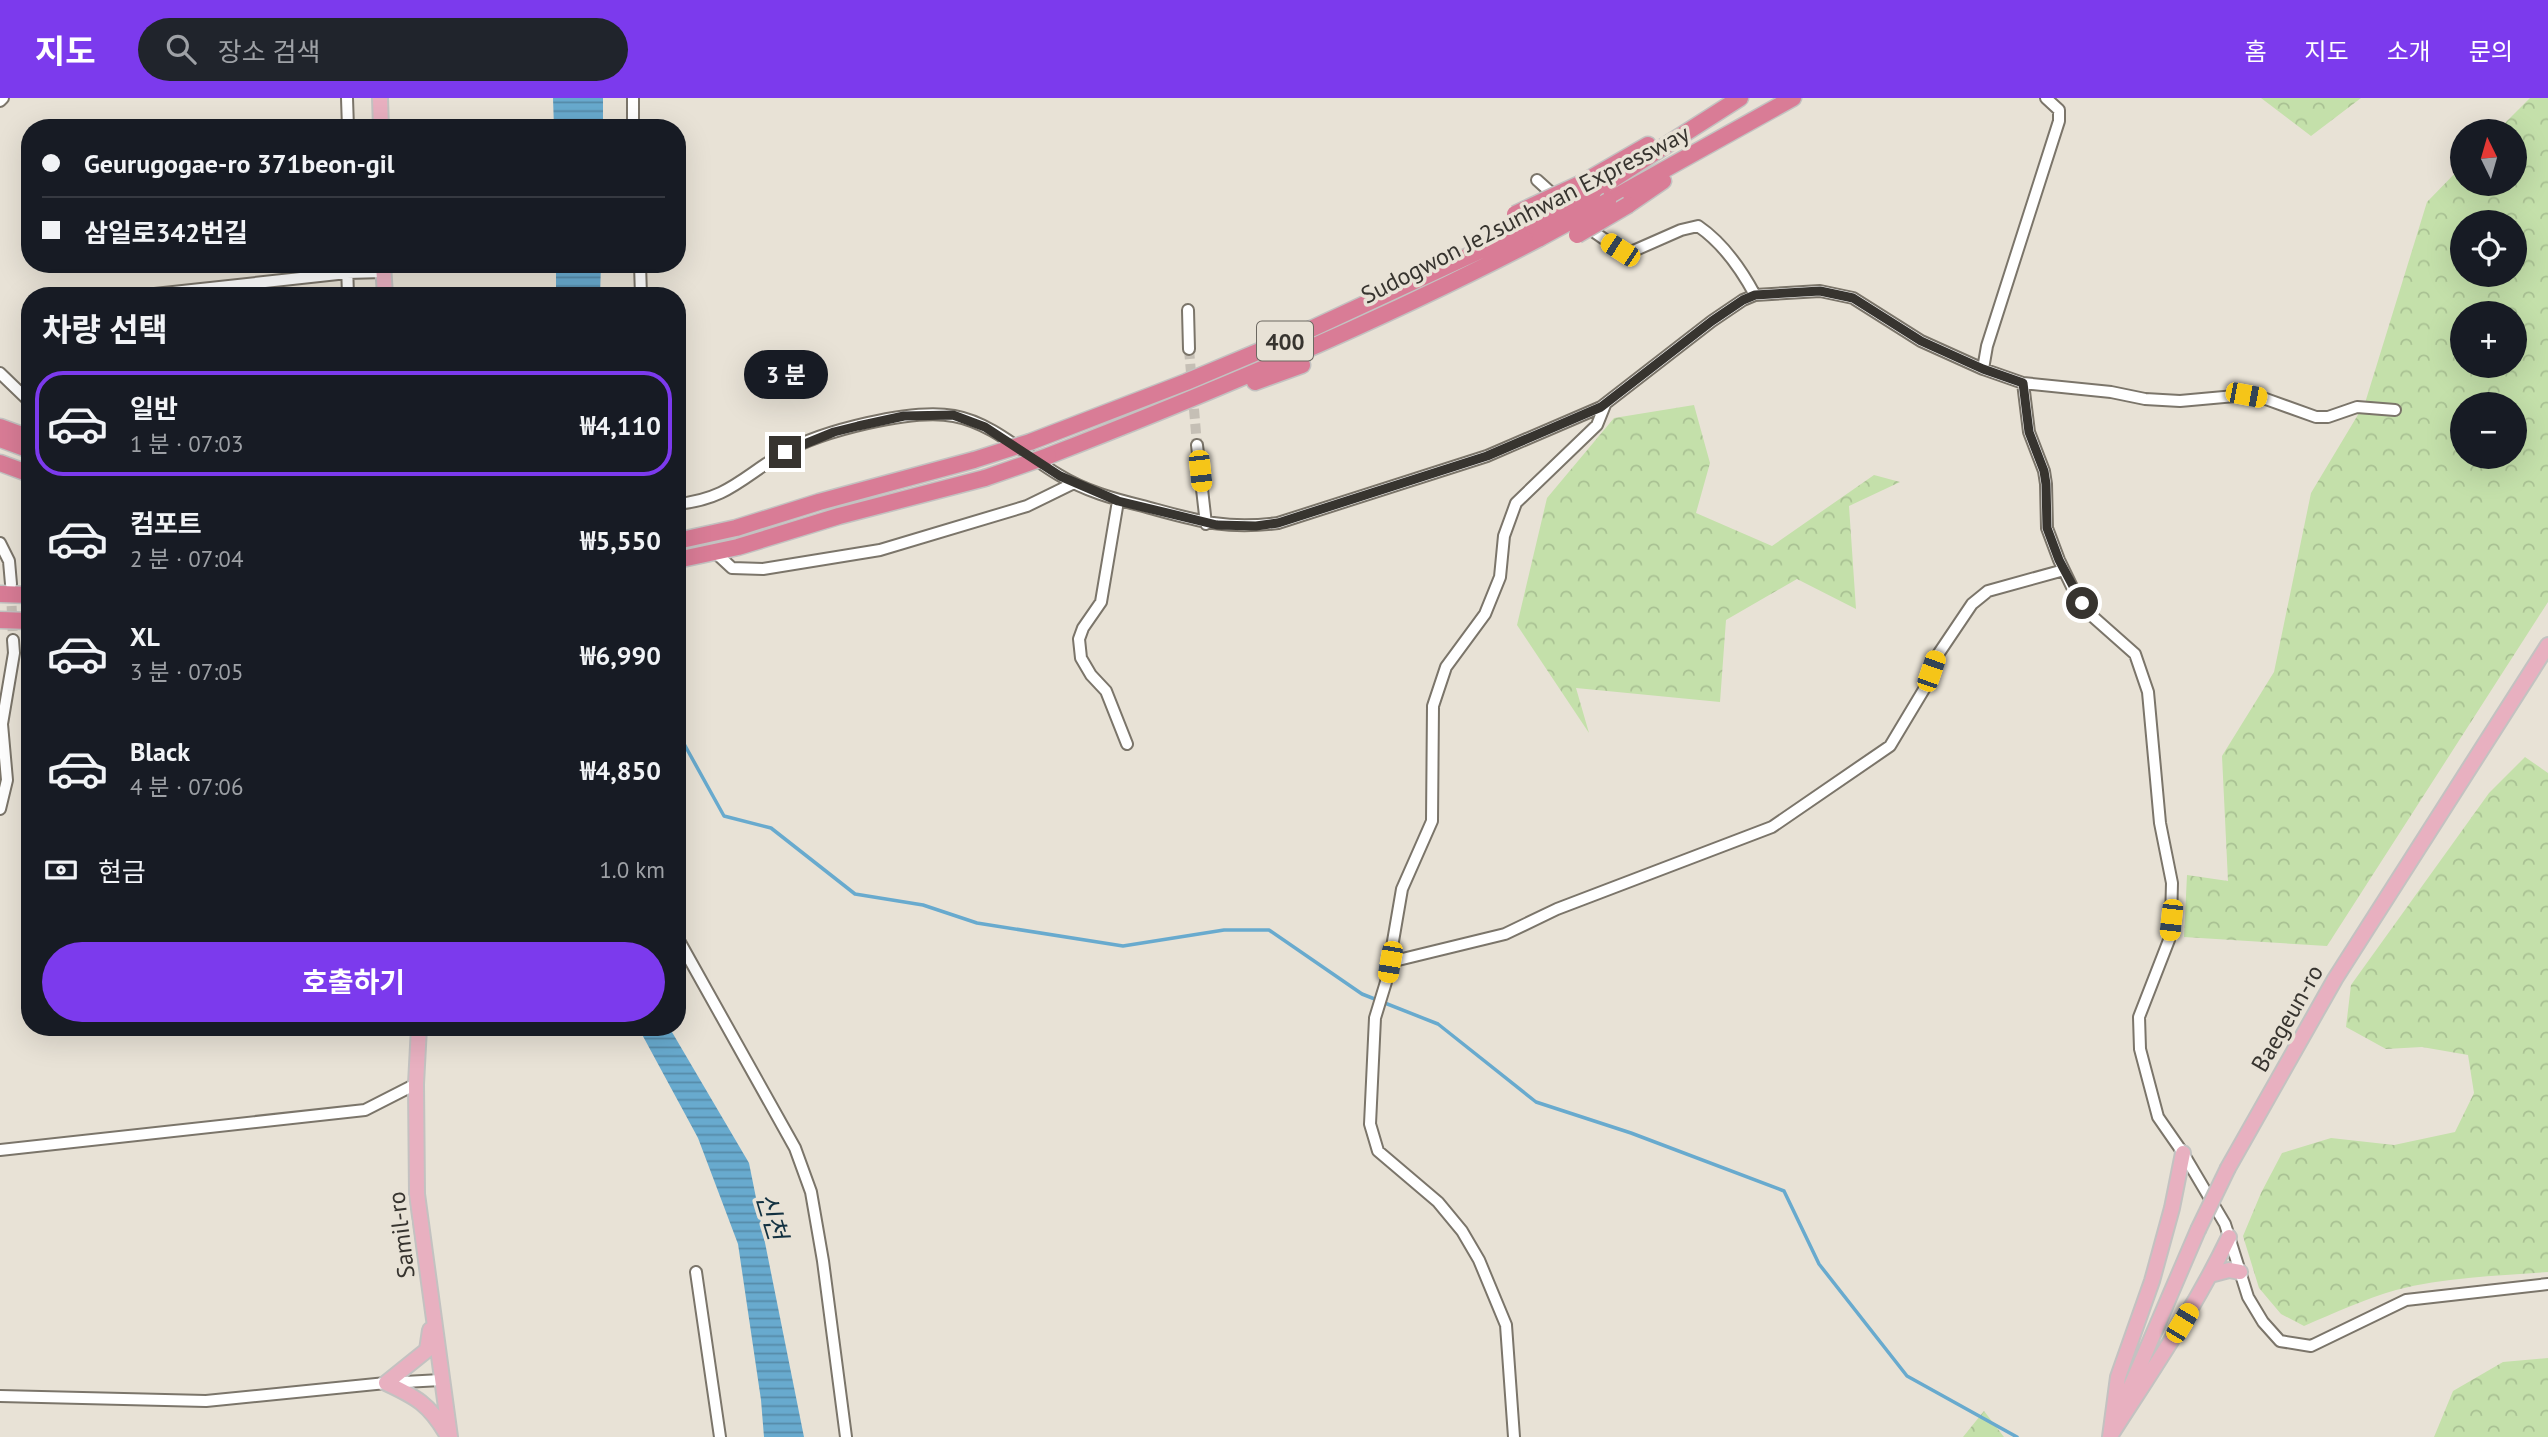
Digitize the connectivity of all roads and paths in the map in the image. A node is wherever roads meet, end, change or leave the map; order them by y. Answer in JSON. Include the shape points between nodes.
{"nodes":[{"id":1,"x":347,"y":98,"type":"edge"},
{"id":2,"x":380,"y":98,"type":"edge"},
{"id":3,"x":633,"y":98,"type":"edge"},
{"id":4,"x":1729,"y":98,"type":"edge"},
{"id":5,"x":1740,"y":98,"type":"edge"},
{"id":6,"x":2046,"y":98,"type":"edge"},
{"id":7,"x":1790,"y":100,"type":"edge"},
{"id":8,"x":348,"y":119,"type":"edge"},
{"id":9,"x":381,"y":119,"type":"edge"},
{"id":10,"x":634,"y":119,"type":"edge"},
{"id":11,"x":1537,"y":180,"type":"dead end"},
{"id":12,"x":1588,"y":187,"type":"junction"},
{"id":13,"x":1515,"y":214,"type":"dead end"},
{"id":14,"x":1536,"y":232,"type":"junction"},
{"id":15,"x":1577,"y":235,"type":"dead end"},
{"id":16,"x":316,"y":273,"type":"edge"},
{"id":17,"x":206,"y":287,"type":"edge"},
{"id":18,"x":1755,"y":295,"type":"junction"},
{"id":19,"x":1188,"y":310,"type":"dead end"},
{"id":20,"x":1334,"y":311,"type":"dead end"},
{"id":21,"x":1189,"y":349,"type":"tunnel mouth"},
{"id":22,"x":1303,"y":365,"type":"dead end"},
{"id":23,"x":1983,"y":369,"type":"junction"},
{"id":24,"x":0,"y":373,"type":"edge"},
{"id":25,"x":1186,"y":382,"type":"junction"},
{"id":26,"x":2023,"y":383,"type":"junction"},
{"id":27,"x":21,"y":393,"type":"edge"},
{"id":28,"x":1605,"y":404,"type":"junction"},
{"id":29,"x":2395,"y":410,"type":"dead end"},
{"id":30,"x":0,"y":427,"type":"edge"},
{"id":31,"x":1123,"y":427,"type":"junction"},
{"id":32,"x":21,"y":435,"type":"edge"},
{"id":33,"x":0,"y":439,"type":"edge"},
{"id":34,"x":1197,"y":445,"type":"tunnel mouth"},
{"id":35,"x":21,"y":447,"type":"edge"},
{"id":36,"x":0,"y":450,"type":"edge"},
{"id":37,"x":21,"y":458,"type":"edge"},
{"id":38,"x":0,"y":463,"type":"edge"},
{"id":39,"x":21,"y":471,"type":"edge"},
{"id":40,"x":1074,"y":483,"type":"junction"},
{"id":41,"x":1118,"y":501,"type":"junction"},
{"id":42,"x":686,"y":502,"type":"edge"},
{"id":43,"x":1206,"y":524,"type":"junction"},
{"id":44,"x":686,"y":539,"type":"edge"},
{"id":45,"x":0,"y":543,"type":"edge"},
{"id":46,"x":719,"y":556,"type":"dead end"},
{"id":47,"x":686,"y":558,"type":"edge"},
{"id":48,"x":2064,"y":570,"type":"junction"},
{"id":49,"x":5,"y":589,"type":"tunnel mouth"},
{"id":50,"x":0,"y":604,"type":"edge"},
{"id":51,"x":21,"y":604,"type":"edge"},
{"id":52,"x":0,"y":620,"type":"edge"},
{"id":53,"x":21,"y":621,"type":"edge"},
{"id":54,"x":13,"y":640,"type":"tunnel mouth"},
{"id":55,"x":2548,"y":645,"type":"edge"},
{"id":56,"x":1127,"y":744,"type":"dead end"},
{"id":57,"x":0,"y":808,"type":"edge"},
{"id":58,"x":686,"y":953,"type":"edge"},
{"id":59,"x":1390,"y":962,"type":"junction"},
{"id":60,"x":418,"y":1036,"type":"edge"},
{"id":61,"x":415,"y":1084,"type":"junction"},
{"id":62,"x":0,"y":1150,"type":"edge"},
{"id":63,"x":2183,"y":1153,"type":"junction"},
{"id":64,"x":2229,"y":1237,"type":"junction"},
{"id":65,"x":696,"y":1272,"type":"dead end"},
{"id":66,"x":2240,"y":1272,"type":"junction"},
{"id":67,"x":2210,"y":1275,"type":"junction"},
{"id":68,"x":2548,"y":1284,"type":"edge"},
{"id":69,"x":432,"y":1308,"type":"junction"},
{"id":70,"x":441,"y":1380,"type":"junction"},
{"id":71,"x":386,"y":1383,"type":"junction"},
{"id":72,"x":0,"y":1396,"type":"edge"},
{"id":73,"x":449,"y":1437,"type":"edge"},
{"id":74,"x":720,"y":1437,"type":"edge"},
{"id":75,"x":846,"y":1437,"type":"edge"},
{"id":76,"x":1514,"y":1437,"type":"edge"},
{"id":77,"x":2110,"y":1437,"type":"edge"}],
"edges":[{"from":1,"to":8,"type":"street"},
{"from":2,"to":9,"type":"main road"},
{"from":3,"to":10,"type":"street"},
{"from":4,"to":12,"type":"highway"},
{"from":5,"to":12,"type":"highway","name":"Sudogwon Je2sunhwan Expressway","number":"400"},
{"from":6,"to":23,"type":"street","via":[[2059,110],[2059,121]]},
{"from":7,"to":14,"type":"highway","name":"Sudogwon Je2sunhwan Expressway","number":"400","bridge":true,"via":[[1608,201]]},
{"from":7,"to":15,"type":"highway","bridge":true},
{"from":11,"to":18,"type":"street","via":[[1592,232],[1620,250],[1631,252],[1698,226],[1713,236]]},
{"from":12,"to":13,"type":"highway","bridge":true},
{"from":12,"to":14,"type":"highway","name":"Sudogwon Je2sunhwan Expressway","number":"400","bridge":true},
{"from":14,"to":25,"type":"highway","name":"Sudogwon Je2sunhwan Expressway","number":"400"},
{"from":14,"to":31,"type":"highway","name":"Sudogwon Je2sunhwan Expressway","number":"400","via":[[1436,291]]},
{"from":16,"to":17,"type":"street"},
{"from":18,"to":23,"type":"street","via":[[1820,291],[1853,298],[1921,341]]},
{"from":18,"to":28,"type":"street","via":[[1712,321]]},
{"from":19,"to":21,"type":"street"},
{"from":20,"to":25,"type":"highway"},
{"from":22,"to":31,"type":"highway"},
{"from":23,"to":26,"type":"street"},
{"from":24,"to":27,"type":"street"},
{"from":25,"to":44,"type":"highway","name":"Sudogwon Je2sunhwan Expressway","number":"400","bridge":true,"via":[[974,460]]},
{"from":26,"to":29,"type":"street","via":[[2180,401],[2246,395],[2316,417],[2357,407]]},
{"from":26,"to":48,"type":"street","via":[[2029,432],[2044,471],[2047,528]]},
{"from":28,"to":43,"type":"street","via":[[1487,456],[1322,511],[1256,526]]},
{"from":28,"to":59,"type":"street","via":[[1597,425],[1516,503],[1504,536],[1500,577],[1485,614],[1446,667],[1433,706],[1432,821],[1402,890]]},
{"from":30,"to":32,"type":"highway"},
{"from":31,"to":47,"type":"highway","name":"Sudogwon Je2sunhwan Expressway","number":"400","bridge":true,"via":[[985,478]]},
{"from":33,"to":35,"type":"highway"},
{"from":34,"to":43,"type":"street"},
{"from":36,"to":37,"type":"highway"},
{"from":38,"to":39,"type":"highway"},
{"from":40,"to":41,"type":"street"},
{"from":40,"to":42,"type":"street","via":[[985,427],[953,415],[904,416],[808,441],[715,497]]},
{"from":40,"to":46,"type":"street","via":[[1027,506],[880,550],[763,569],[732,568]]},
{"from":41,"to":43,"type":"street"},
{"from":41,"to":56,"type":"street","via":[[1101,602],[1079,639],[1082,658],[1106,691]]},
{"from":45,"to":49,"type":"street","via":[[9,561]]},
{"from":48,"to":59,"type":"street","via":[[1988,591],[1972,604],[1937,656],[1926,686],[1890,746],[1772,827],[1557,909],[1505,934]]},
{"from":48,"to":63,"type":"street","via":[[2091,615],[2135,654],[2148,692],[2160,823],[2172,883],[2169,940],[2139,1017],[2140,1049],[2158,1117]]},
{"from":50,"to":51,"type":"highway"},
{"from":52,"to":53,"type":"highway"},
{"from":54,"to":57,"type":"street","via":[[2,724],[7,780]]},
{"from":55,"to":77,"type":"main road","name":"Baegeun-ro","bridge":true,"via":[[2334,979],[2228,1168]]},
{"from":58,"to":75,"type":"street","via":[[795,1148],[811,1192]]},
{"from":59,"to":76,"type":"street","via":[[1375,1018],[1370,1124],[1378,1151],[1438,1202],[1479,1260],[1506,1325]]},
{"from":60,"to":61,"type":"main road","name":"Samil-ro"},
{"from":61,"to":62,"type":"street","via":[[365,1110]]},
{"from":61,"to":69,"type":"main road","name":"Samil-ro","via":[[418,1194]]},
{"from":63,"to":64,"type":"street"},
{"from":63,"to":77,"type":"main road","via":[[2152,1280],[2118,1377]]},
{"from":64,"to":66,"type":"street"},
{"from":64,"to":67,"type":"main road"},
{"from":65,"to":74,"type":"street"},
{"from":66,"to":67,"type":"main road"},
{"from":66,"to":68,"type":"street","via":[[2248,1297],[2280,1341],[2311,1346],[2406,1300]]},
{"from":67,"to":77,"type":"main road"},
{"from":69,"to":70,"type":"main road","name":"Samil-ro"},
{"from":69,"to":71,"type":"main road","via":[[427,1350]]},
{"from":70,"to":71,"type":"street"},
{"from":70,"to":73,"type":"main road","name":"Samil-ro"},
{"from":71,"to":72,"type":"street","via":[[206,1401]]},
{"from":71,"to":73,"type":"main road","via":[[419,1400],[435,1414]]}]}
